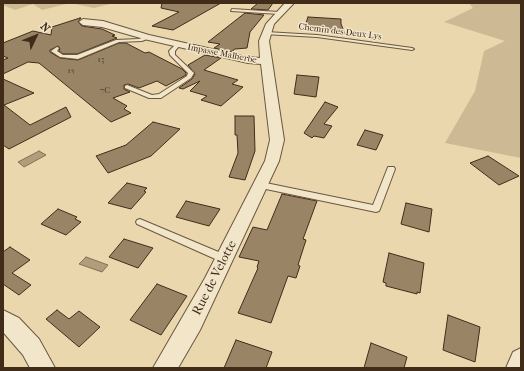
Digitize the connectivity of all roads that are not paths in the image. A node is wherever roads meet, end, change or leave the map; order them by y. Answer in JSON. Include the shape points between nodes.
{"nodes":[{"id":1,"x":290,"y":3,"type":"edge"},
{"id":2,"x":232,"y":10,"type":"dead end"},
{"id":3,"x":278,"y":13,"type":"junction"},
{"id":4,"x":83,"y":22,"type":"dead end"},
{"id":5,"x":266,"y":33,"type":"junction"},
{"id":6,"x":147,"y":37,"type":"junction"},
{"id":7,"x":178,"y":45,"type":"junction"},
{"id":8,"x":57,"y":48,"type":"dead end"},
{"id":9,"x":412,"y":49,"type":"dead end"},
{"id":10,"x":266,"y":61,"type":"junction"},
{"id":11,"x":127,"y":87,"type":"dead end"},
{"id":12,"x":391,"y":169,"type":"dead end"},
{"id":13,"x":261,"y":185,"type":"junction"},
{"id":14,"x":140,"y":222,"type":"dead end"},
{"id":15,"x":225,"y":259,"type":"junction"},
{"id":16,"x":3,"y":320,"type":"edge"},
{"id":17,"x":521,"y":360,"type":"edge"},
{"id":18,"x":43,"y":368,"type":"edge"},
{"id":19,"x":165,"y":368,"type":"edge"},
{"id":20,"x":518,"y":368,"type":"edge"}],
"edges":[{"from":1,"to":3,"type":"street","name":"Rue de Velotte"},
{"from":2,"to":3,"type":"lane"},
{"from":3,"to":5,"type":"street","name":"Rue de Velotte"},
{"from":4,"to":6,"type":"street","name":"Impasse Malherbe","via":[[104,24]]},
{"from":5,"to":9,"type":"lane","name":"Chemin des Deux Lys","via":[[317,36]]},
{"from":5,"to":10,"type":"street","name":"Rue de Velotte"},
{"from":6,"to":7,"type":"street","name":"Impasse Malherbe"},
{"from":6,"to":8,"type":"lane","name":"Impasse Malherbe","via":[[140,40],[118,41],[78,57],[62,56],[54,51]]},
{"from":7,"to":10,"type":"street","name":"Impasse Malherbe","via":[[248,60]]},
{"from":7,"to":11,"type":"lane","name":"Impasse Malherbe","via":[[172,51],[173,55],[191,73],[189,77],[161,96],[151,97]]},
{"from":10,"to":13,"type":"street","name":"Rue de Velotte","via":[[277,140],[272,161]]},
{"from":12,"to":13,"type":"lane","via":[[376,209]]},
{"from":13,"to":15,"type":"street","name":"Rue de Velotte"},
{"from":14,"to":15,"type":"lane"},
{"from":15,"to":19,"type":"street","name":"Rue de Velotte"},
{"from":16,"to":18,"type":"street","via":[[31,347]]},
{"from":17,"to":20,"type":"street"}]}
